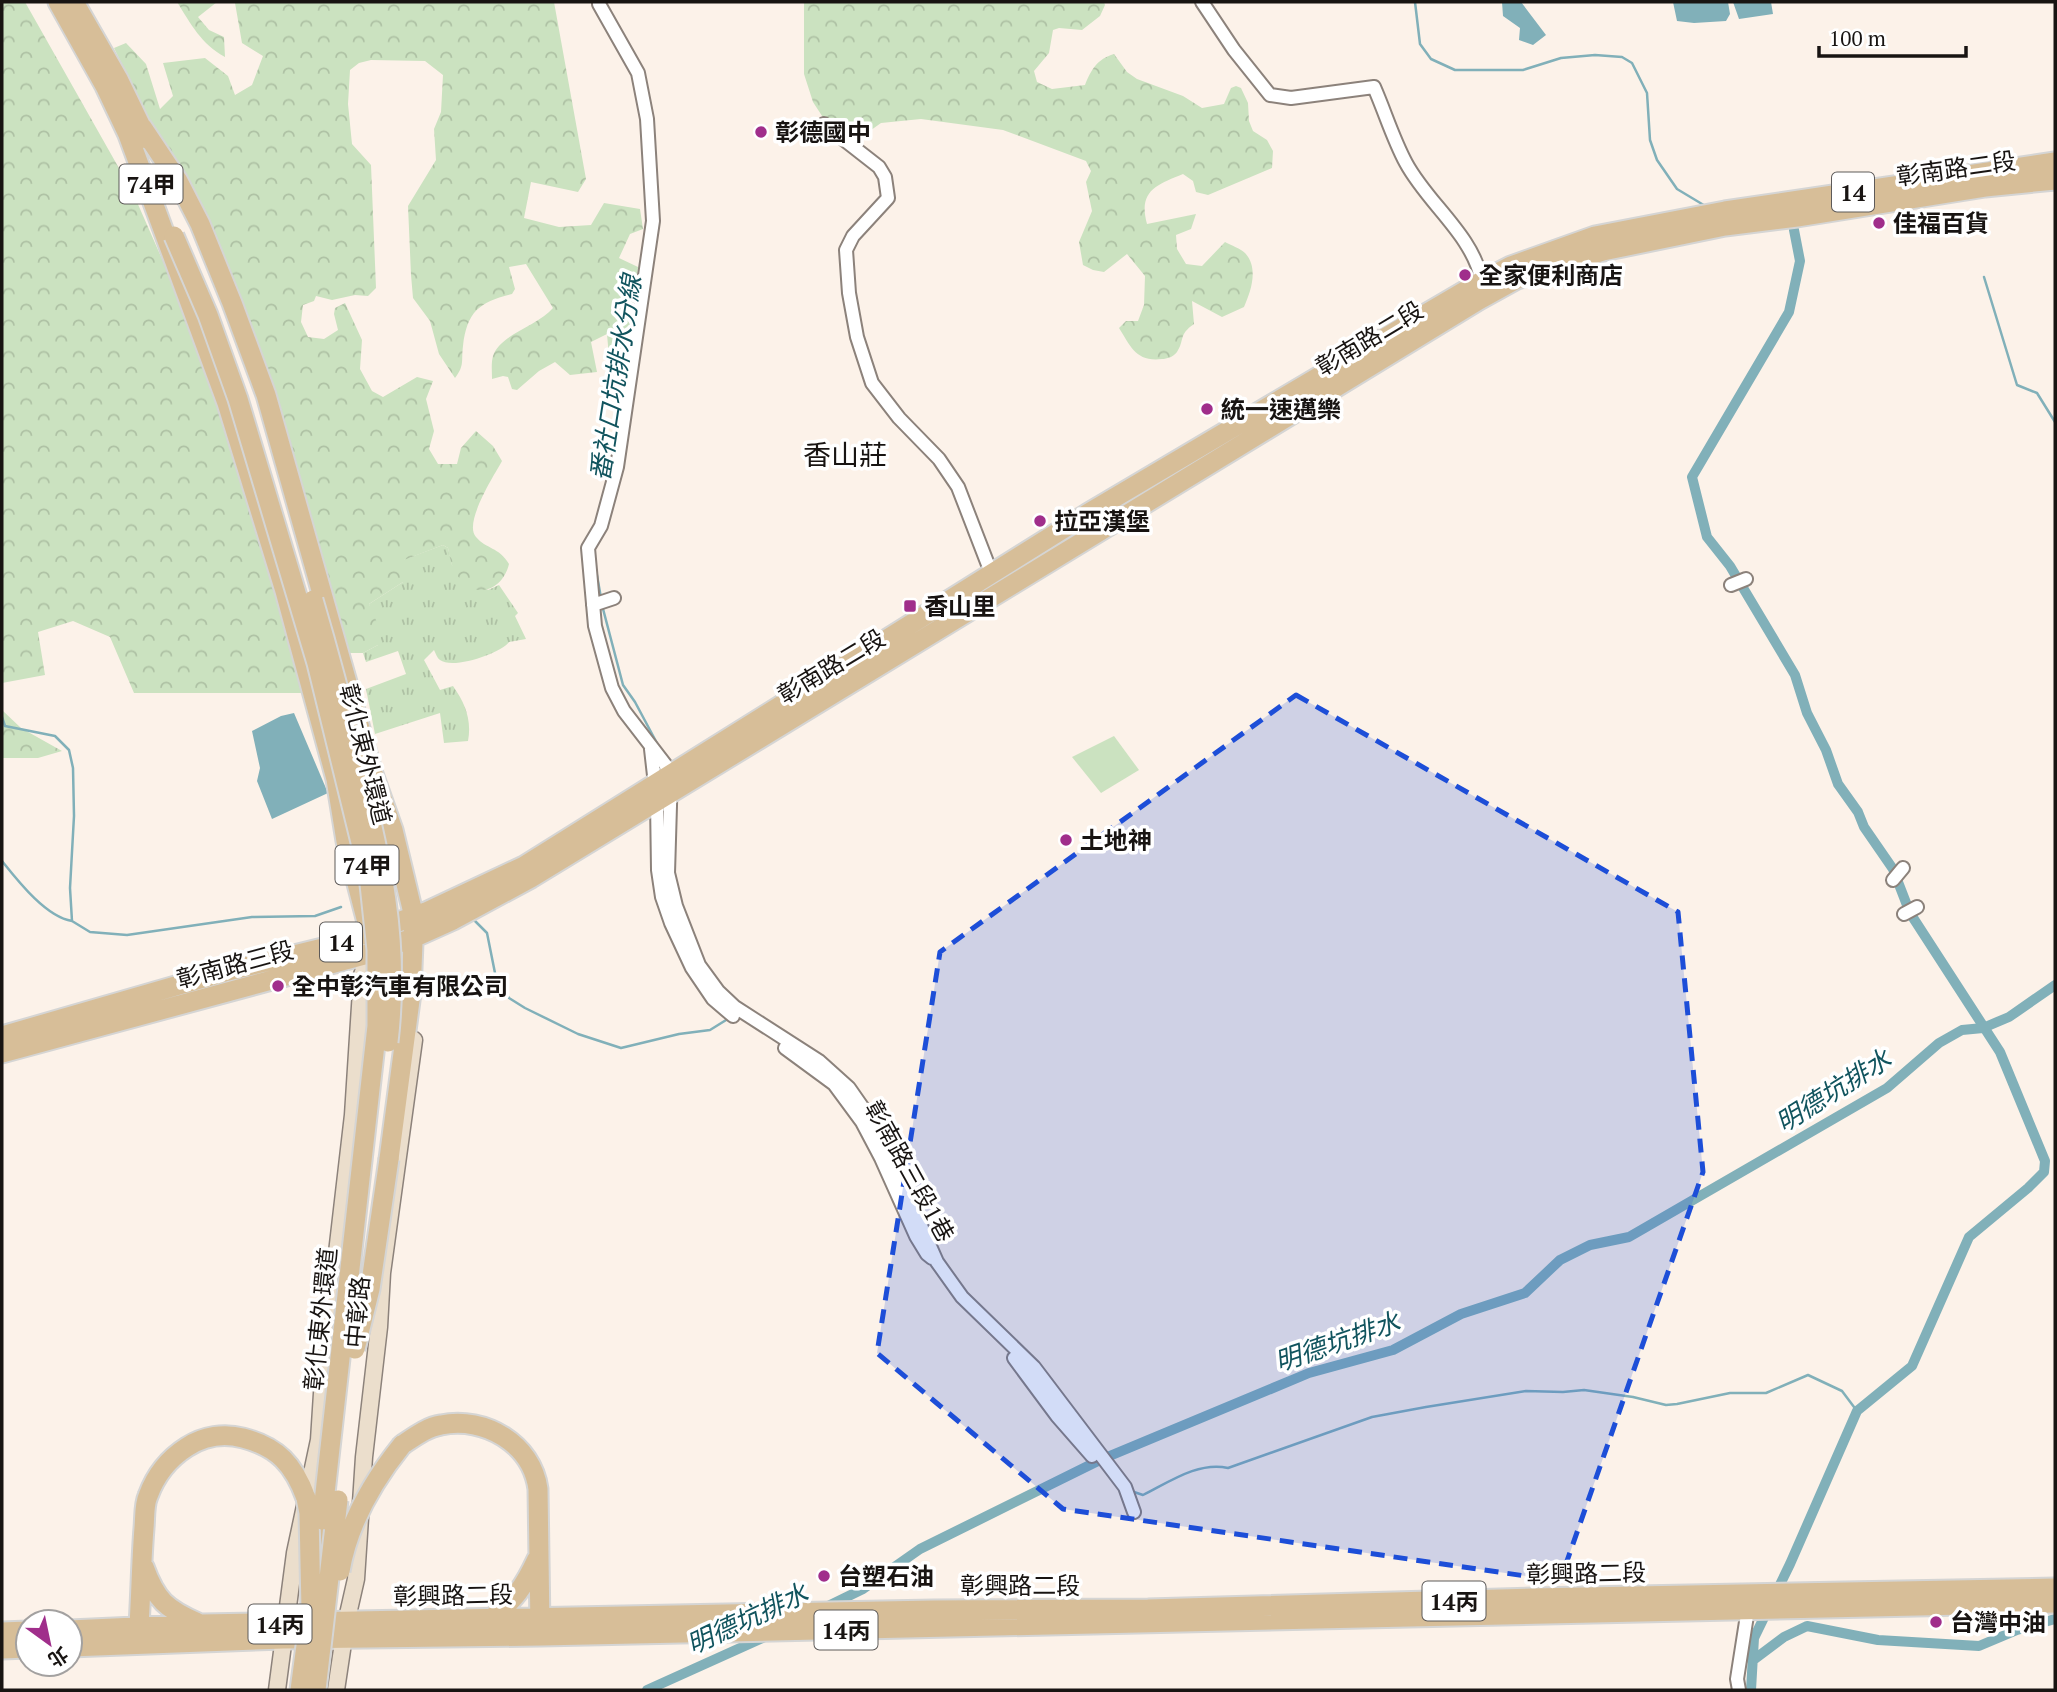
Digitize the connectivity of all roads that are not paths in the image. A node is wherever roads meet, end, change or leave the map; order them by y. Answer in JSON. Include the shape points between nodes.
{"nodes":[{"id":1,"x":48,"y":2,"type":"edge"},
{"id":2,"x":58,"y":2,"type":"edge"},
{"id":3,"x":74,"y":2,"type":"edge"},
{"id":4,"x":87,"y":2,"type":"edge"},
{"id":5,"x":1202,"y":2,"type":"edge"},
{"id":6,"x":599,"y":4,"type":"dead end"},
{"id":7,"x":101,"y":65,"type":"junction"},
{"id":8,"x":824,"y":124,"type":"dead end"},
{"id":9,"x":135,"y":130,"type":"junction"},
{"id":10,"x":2055,"y":162,"type":"edge"},
{"id":11,"x":1983,"y":179,"type":"junction"},
{"id":12,"x":2055,"y":180,"type":"edge"},
{"id":13,"x":1480,"y":290,"type":"junction"},
{"id":14,"x":1746,"y":579,"type":"dead end"},
{"id":15,"x":996,"y":584,"type":"junction"},
{"id":16,"x":1731,"y":585,"type":"dead end"},
{"id":17,"x":614,"y":598,"type":"dead end"},
{"id":18,"x":593,"y":605,"type":"junction"},
{"id":19,"x":650,"y":748,"type":"junction"},
{"id":20,"x":671,"y":772,"type":"junction"},
{"id":21,"x":661,"y":793,"type":"junction"},
{"id":22,"x":1903,"y":868,"type":"dead end"},
{"id":23,"x":1892,"y":880,"type":"dead end"},
{"id":24,"x":1917,"y":906,"type":"dead end"},
{"id":25,"x":1904,"y":914,"type":"dead end"},
{"id":26,"x":414,"y":916,"type":"junction"},
{"id":27,"x":370,"y":933,"type":"junction"},
{"id":28,"x":414,"y":938,"type":"junction"},
{"id":29,"x":370,"y":953,"type":"junction"},
{"id":30,"x":2,"y":1036,"type":"edge"},
{"id":31,"x":2,"y":1053,"type":"edge"},
{"id":32,"x":937,"y":1262,"type":"junction"},
{"id":33,"x":335,"y":1270,"type":"junction"},
{"id":34,"x":382,"y":1273,"type":"junction"},
{"id":35,"x":327,"y":1316,"type":"junction"},
{"id":36,"x":379,"y":1327,"type":"junction"},
{"id":37,"x":349,"y":1348,"type":"junction"},
{"id":38,"x":1107,"y":1470,"type":"dead end"},
{"id":39,"x":539,"y":1555,"type":"junction"},
{"id":40,"x":141,"y":1560,"type":"junction"},
{"id":41,"x":2055,"y":1588,"type":"edge"},
{"id":42,"x":1754,"y":1602,"type":"junction"},
{"id":43,"x":2055,"y":1604,"type":"edge"},
{"id":44,"x":311,"y":1609,"type":"junction"},
{"id":45,"x":491,"y":1619,"type":"junction"},
{"id":46,"x":202,"y":1625,"type":"junction"},
{"id":47,"x":540,"y":1627,"type":"junction"},
{"id":48,"x":345,"y":1630,"type":"junction"},
{"id":49,"x":84,"y":1631,"type":"edge"},
{"id":50,"x":284,"y":1632,"type":"junction"},
{"id":51,"x":138,"y":1636,"type":"junction"},
{"id":52,"x":84,"y":1645,"type":"edge"},
{"id":53,"x":277,"y":1690,"type":"edge"},
{"id":54,"x":300,"y":1690,"type":"edge"},
{"id":55,"x":316,"y":1690,"type":"edge"},
{"id":56,"x":322,"y":1690,"type":"edge"},
{"id":57,"x":336,"y":1690,"type":"edge"},
{"id":58,"x":1739,"y":1690,"type":"edge"}],
"edges":[{"from":1,"to":7,"type":"main road","number":"74甲","via":[[66,32]]},
{"from":2,"to":7,"type":"main road","name":"彰化東外環道","number":"74甲"},
{"from":3,"to":7,"type":"main road","name":"彰化東外環道","number":"74甲"},
{"from":4,"to":7,"type":"main road","number":"74甲"},
{"from":5,"to":13,"type":"street","via":[[1270,95],[1291,98],[1374,87],[1406,164],[1479,266]]},
{"from":6,"to":18,"type":"street","via":[[638,73],[647,119],[653,221],[617,467],[601,526],[588,548]]},
{"from":7,"to":9,"type":"main road","name":"彰化東外環道","number":"74甲"},
{"from":8,"to":15,"type":"street","via":[[885,177],[888,198],[846,250],[849,293],[872,383],[958,487]]},
{"from":9,"to":26,"type":"main road","number":"74甲","via":[[178,181],[200,224],[266,395]]},
{"from":9,"to":27,"type":"main road","number":"74甲","via":[[285,591]]},
{"from":9,"to":37,"type":"main road","name":"彰化東外環道","number":"74甲","bridge":true,"via":[[181,233],[222,309],[248,384],[313,600],[375,834],[387,898],[390,1026]]},
{"from":10,"to":11,"type":"main road","name":"彰南路二段","number":"14"},
{"from":11,"to":12,"type":"main road","name":"彰南路二段","number":"14"},
{"from":11,"to":13,"type":"main road","name":"彰南路二段","number":"14","via":[[1797,218],[1725,219],[1554,259],[1517,279]]},
{"from":13,"to":15,"type":"main road","name":"彰南路二段","number":"14"},
{"from":14,"to":16,"type":"street"},
{"from":15,"to":20,"type":"main road","name":"彰南路二段","number":"14"},
{"from":15,"to":21,"type":"main road","name":"彰南路二段","number":"14"},
{"from":17,"to":18,"type":"street"},
{"from":18,"to":19,"type":"street","via":[[612,688]]},
{"from":19,"to":20,"type":"street"},
{"from":19,"to":21,"type":"street"},
{"from":20,"to":21,"type":"main road","number":"14"},
{"from":21,"to":26,"type":"main road","name":"彰南路三段","number":"14","via":[[524,866]]},
{"from":21,"to":28,"type":"main road","name":"彰南路三段","number":"14","via":[[531,878]]},
{"from":21,"to":32,"type":"street","name":"彰南路三段1巷","via":[[668,873],[699,965],[735,1007],[834,1073],[849,1088],[879,1130]]},
{"from":21,"to":32,"type":"street","name":"彰南路三段1巷","via":[[662,897],[691,968],[724,1008],[834,1084],[862,1122],[916,1236]]},
{"from":22,"to":23,"type":"street"},
{"from":24,"to":25,"type":"street"},
{"from":26,"to":27,"type":"main road","name":"彰南路三段","number":"14"},
{"from":26,"to":28,"type":"main road"},
{"from":27,"to":29,"type":"main road"},
{"from":27,"to":30,"type":"main road","name":"彰南路三段","number":"14"},
{"from":28,"to":29,"type":"main road","name":"彰南路三段","number":"14"},
{"from":28,"to":34,"type":"street","name":"中彰路","via":[[421,978]]},
{"from":28,"to":37,"type":"main road","bridge":true,"via":[[408,1029],[370,1289]]},
{"from":29,"to":31,"type":"main road","name":"彰南路三段","number":"14"},
{"from":29,"to":33,"type":"street","name":"中彰路","via":[[362,975]]},
{"from":29,"to":37,"type":"main road","bridge":true,"via":[[368,1026],[341,1280]]},
{"from":32,"to":38,"type":"street","name":"彰南路三段1巷","via":[[962,1297],[1034,1367]]},
{"from":33,"to":34,"type":"street"},
{"from":33,"to":35,"type":"street","name":"中彰路"},
{"from":34,"to":36,"type":"street","name":"中彰路"},
{"from":35,"to":36,"type":"street"},
{"from":35,"to":50,"type":"street","name":"中彰路","via":[[319,1440]]},
{"from":36,"to":48,"type":"street","name":"中彰路","via":[[356,1579]]},
{"from":37,"to":44,"type":"main road","name":"彰化東外環道","number":"74甲","bridge":true},
{"from":37,"to":55,"type":"main road","name":"彰化東外環道","number":"74甲","bridge":true},
{"from":39,"to":45,"type":"main road","via":[[525,1586]]},
{"from":39,"to":47,"type":"main road"},
{"from":39,"to":56,"type":"main road","bridge":true,"via":[[536,1474],[513,1444],[498,1432],[461,1423],[439,1425],[402,1444],[365,1498],[343,1553]]},
{"from":40,"to":44,"type":"main road","bridge":true,"via":[[147,1498],[170,1458],[210,1436],[255,1441],[285,1458],[302,1486],[309,1513]]},
{"from":40,"to":46,"type":"main road","via":[[160,1602]]},
{"from":40,"to":51,"type":"main road"},
{"from":41,"to":42,"type":"main road","number":"14丙","via":[[1791,1594]]},
{"from":42,"to":43,"type":"main road","number":"14丙","via":[[1778,1609]]},
{"from":42,"to":47,"type":"main road","name":"彰興路二段","number":"14丙","via":[[1534,1598],[934,1610]]},
{"from":42,"to":58,"type":"street","via":[[1737,1679]]},
{"from":44,"to":54,"type":"main road","name":"彰化東外環道","number":"74甲","bridge":true},
{"from":45,"to":47,"type":"main road","name":"彰興路二段","number":"14丙"},
{"from":45,"to":48,"type":"main road","name":"彰興路二段","number":"14丙"},
{"from":46,"to":50,"type":"main road","name":"彰興路二段","number":"14丙"},
{"from":46,"to":51,"type":"main road","name":"彰興路二段","number":"14丙"},
{"from":47,"to":48,"type":"main road","name":"彰興路二段","number":"14丙"},
{"from":48,"to":50,"type":"main road","name":"彰興路二段","number":"14丙"},
{"from":48,"to":57,"type":"street","name":"中彰路"},
{"from":49,"to":51,"type":"main road","name":"彰興路二段","number":"14丙"},
{"from":50,"to":51,"type":"main road","name":"彰興路二段","number":"14丙"},
{"from":50,"to":53,"type":"street","name":"中彰路"},
{"from":51,"to":52,"type":"main road","name":"彰興路二段","number":"14丙"}]}
